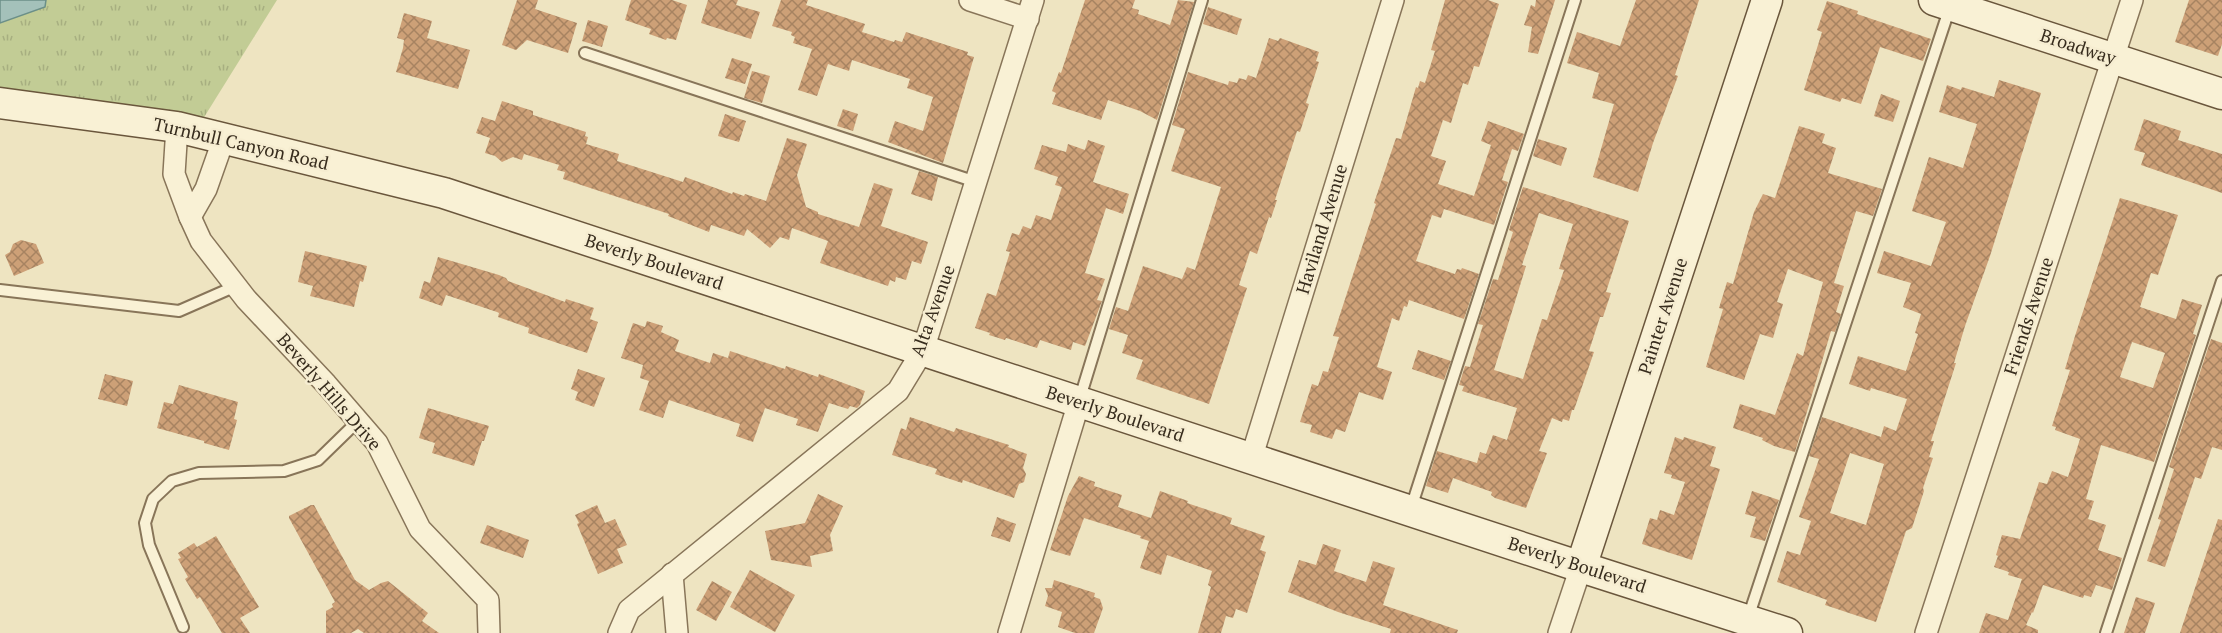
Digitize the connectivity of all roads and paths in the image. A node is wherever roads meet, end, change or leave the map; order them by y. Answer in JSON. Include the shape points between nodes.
{"nodes":[{"id":1,"x":970,"y":0,"type":"edge"},
{"id":2,"x":1202,"y":0,"type":"edge"},
{"id":3,"x":1393,"y":0,"type":"edge"},
{"id":4,"x":1575,"y":0,"type":"edge"},
{"id":5,"x":1767,"y":0,"type":"edge"},
{"id":6,"x":2132,"y":0,"type":"edge"},
{"id":7,"x":1945,"y":2,"type":"edge"},
{"id":8,"x":1030,"y":9,"type":"edge"},
{"id":9,"x":585,"y":52,"type":"dead end"},
{"id":10,"x":2113,"y":59,"type":"junction"},
{"id":11,"x":2222,"y":94,"type":"edge"},
{"id":12,"x":0,"y":103,"type":"edge"},
{"id":13,"x":177,"y":127,"type":"junction"},
{"id":14,"x":224,"y":138,"type":"junction"},
{"id":15,"x":976,"y":182,"type":"junction"},
{"id":16,"x":444,"y":193,"type":"joint"},
{"id":17,"x":190,"y":217,"type":"junction"},
{"id":18,"x":2222,"y":281,"type":"edge"},
{"id":19,"x":236,"y":286,"type":"junction"},
{"id":20,"x":0,"y":290,"type":"edge"},
{"id":21,"x":923,"y":350,"type":"junction"},
{"id":22,"x":1079,"y":402,"type":"junction"},
{"id":23,"x":358,"y":421,"type":"junction"},
{"id":24,"x":1251,"y":459,"type":"junction"},
{"id":25,"x":1410,"y":511,"type":"junction"},
{"id":26,"x":1581,"y":567,"type":"junction"},
{"id":27,"x":672,"y":574,"type":"junction"},
{"id":28,"x":183,"y":627,"type":"dead end"},
{"id":29,"x":1745,"y":627,"type":"edge"},
{"id":30,"x":489,"y":633,"type":"edge"},
{"id":31,"x":619,"y":633,"type":"edge"},
{"id":32,"x":676,"y":633,"type":"edge"},
{"id":33,"x":1009,"y":633,"type":"edge"},
{"id":34,"x":1559,"y":633,"type":"edge"},
{"id":35,"x":1787,"y":633,"type":"edge"},
{"id":36,"x":1926,"y":633,"type":"edge"},
{"id":37,"x":2106,"y":633,"type":"edge"}],
"edges":[{"from":1,"to":8,"type":"street"},
{"from":2,"to":22,"type":"lane"},
{"from":3,"to":24,"type":"street","name":"Haviland Avenue"},
{"from":4,"to":25,"type":"lane"},
{"from":5,"to":26,"type":"street","name":"Painter Avenue"},
{"from":6,"to":10,"type":"street","name":"Friends Avenue"},
{"from":7,"to":10,"type":"street","name":"Broadway"},
{"from":7,"to":29,"type":"lane"},
{"from":8,"to":15,"type":"street","name":"Alta Avenue"},
{"from":9,"to":15,"type":"lane"},
{"from":10,"to":11,"type":"street","name":"Broadway"},
{"from":10,"to":36,"type":"street","name":"Friends Avenue"},
{"from":12,"to":13,"type":"street","name":"Turnbull Canyon Road"},
{"from":13,"to":14,"type":"street","name":"Turnbull Canyon Road"},
{"from":13,"to":17,"type":"street","name":"Beverly Hills Drive","via":[[174,174]]},
{"from":14,"to":16,"type":"street","name":"Turnbull Canyon Road"},
{"from":14,"to":17,"type":"street","via":[[206,189]]},
{"from":15,"to":21,"type":"street","name":"Alta Avenue"},
{"from":16,"to":21,"type":"street","name":"Beverly Boulevard"},
{"from":17,"to":19,"type":"street","name":"Beverly Hills Drive","via":[[201,241]]},
{"from":18,"to":37,"type":"lane"},
{"from":19,"to":20,"type":"lane","via":[[179,311]]},
{"from":19,"to":23,"type":"street","name":"Beverly Hills Drive"},
{"from":21,"to":22,"type":"street","name":"Beverly Boulevard"},
{"from":21,"to":27,"type":"street","name":"Alta Avenue","via":[[898,391]]},
{"from":22,"to":24,"type":"street","name":"Beverly Boulevard"},
{"from":22,"to":33,"type":"street"},
{"from":23,"to":28,"type":"lane","via":[[318,460],[284,471],[199,473],[172,481],[153,499],[145,523],[149,545]]},
{"from":23,"to":30,"type":"street","name":"Beverly Hills Drive","via":[[377,443],[420,529],[488,600]]},
{"from":24,"to":25,"type":"street","name":"Beverly Boulevard"},
{"from":25,"to":26,"type":"street","name":"Beverly Boulevard"},
{"from":26,"to":29,"type":"street","name":"Beverly Boulevard"},
{"from":26,"to":34,"type":"street","name":"Painter Avenue"},
{"from":27,"to":31,"type":"street","name":"Alta Avenue","via":[[629,610]]},
{"from":27,"to":32,"type":"street"},
{"from":29,"to":35,"type":"street","name":"Beverly Boulevard"}]}
